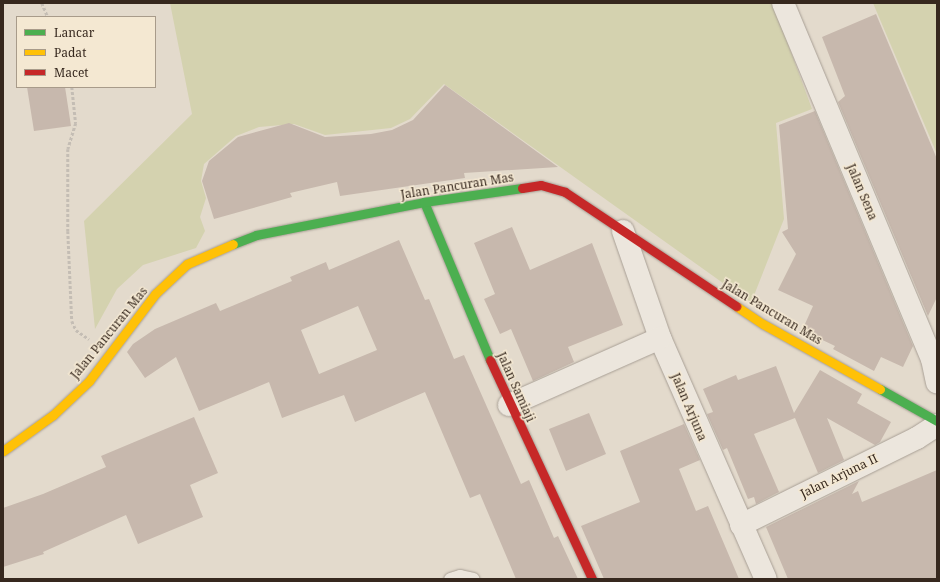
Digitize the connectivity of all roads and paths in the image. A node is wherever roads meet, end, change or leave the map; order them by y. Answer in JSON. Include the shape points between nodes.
{"nodes":[{"id":1,"x":42,"y":3,"type":"edge"},
{"id":2,"x":783,"y":3,"type":"edge"},
{"id":3,"x":48,"y":16,"type":"edge"},
{"id":4,"x":72,"y":88,"type":"edge"},
{"id":5,"x":424,"y":202,"type":"junction"},
{"id":6,"x":623,"y":231,"type":"junction"},
{"id":7,"x":660,"y":338,"type":"junction"},
{"id":8,"x":110,"y":353,"type":"junction"},
{"id":9,"x":937,"y":382,"type":"edge"},
{"id":10,"x":509,"y":405,"type":"junction"},
{"id":11,"x":937,"y":421,"type":"edge"},
{"id":12,"x":937,"y":425,"type":"edge"},
{"id":13,"x":3,"y":451,"type":"edge"},
{"id":14,"x":741,"y":525,"type":"junction"},
{"id":15,"x":450,"y":579,"type":"edge"},
{"id":16,"x":473,"y":579,"type":"edge"},
{"id":17,"x":592,"y":579,"type":"edge"},
{"id":18,"x":766,"y":579,"type":"edge"}],
"edges":[{"from":1,"to":3,"type":"path"},
{"from":2,"to":9,"type":"street","name":"Jalan Sena","via":[[929,352]]},
{"from":4,"to":8,"type":"path","via":[[76,123],[68,149],[72,321],[76,330]]},
{"from":5,"to":6,"type":"street","name":"Jalan Pancuran Mas","via":[[541,186],[555,187]]},
{"from":5,"to":8,"type":"street","name":"Jalan Pancuran Mas","via":[[256,235],[205,255],[187,264],[155,294]]},
{"from":5,"to":10,"type":"street","name":"Jalan Samiaji"},
{"from":6,"to":7,"type":"street","name":"Jalan Arjuna"},
{"from":6,"to":11,"type":"street","name":"Jalan Pancuran Mas","via":[[763,324]]},
{"from":7,"to":10,"type":"street"},
{"from":7,"to":14,"type":"street","name":"Jalan Arjuna"},
{"from":8,"to":13,"type":"street","name":"Jalan Pancuran Mas","via":[[89,381],[52,415]]},
{"from":10,"to":17,"type":"street","name":"Jalan Samiaji"},
{"from":12,"to":14,"type":"street","name":"Jalan Arjuna II","via":[[917,438]]},
{"from":14,"to":18,"type":"street","name":"Jalan Arjuna"},
{"from":15,"to":16,"type":"lane","via":[[466,576]]}]}
